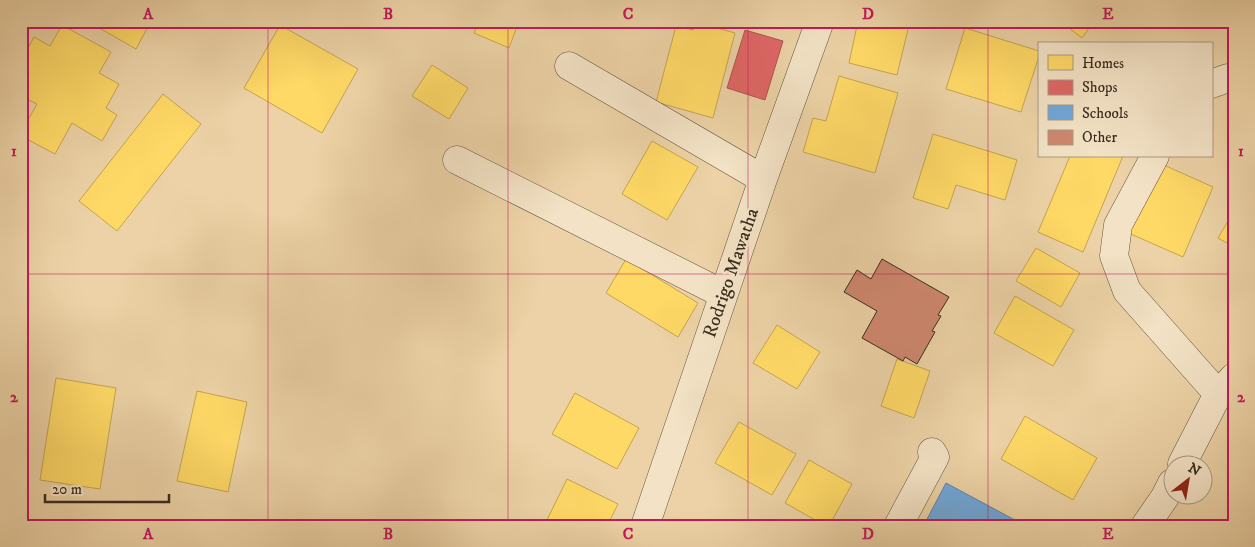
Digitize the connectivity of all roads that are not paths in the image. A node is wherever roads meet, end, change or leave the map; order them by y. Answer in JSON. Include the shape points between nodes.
{"nodes":[{"id":1,"x":820,"y":21,"type":"edge"},
{"id":2,"x":569,"y":66,"type":"dead end"},
{"id":3,"x":1234,"y":79,"type":"edge"},
{"id":4,"x":1212,"y":84,"type":"edge"},
{"id":5,"x":1154,"y":158,"type":"edge"},
{"id":6,"x":457,"y":160,"type":"dead end"},
{"id":7,"x":763,"y":180,"type":"junction"},
{"id":8,"x":723,"y":294,"type":"junction"},
{"id":9,"x":1226,"y":385,"type":"edge"},
{"id":10,"x":932,"y":452,"type":"dead end"},
{"id":11,"x":1188,"y":454,"type":"edge"},
{"id":12,"x":1162,"y":501,"type":"edge"},
{"id":13,"x":645,"y":526,"type":"edge"},
{"id":14,"x":898,"y":526,"type":"edge"},
{"id":15,"x":1145,"y":526,"type":"edge"}],
"edges":[{"from":1,"to":7,"type":"street","name":"Rodrigo Mawatha"},
{"from":2,"to":7,"type":"street"},
{"from":3,"to":4,"type":"street"},
{"from":5,"to":9,"type":"street","via":[[1118,225],[1114,256],[1127,291]]},
{"from":6,"to":8,"type":"street"},
{"from":7,"to":8,"type":"street","name":"Rodrigo Mawatha"},
{"from":8,"to":13,"type":"street","name":"Rodrigo Mawatha"},
{"from":9,"to":11,"type":"street"},
{"from":10,"to":14,"type":"street","via":[[935,457]]},
{"from":12,"to":15,"type":"street"}]}
